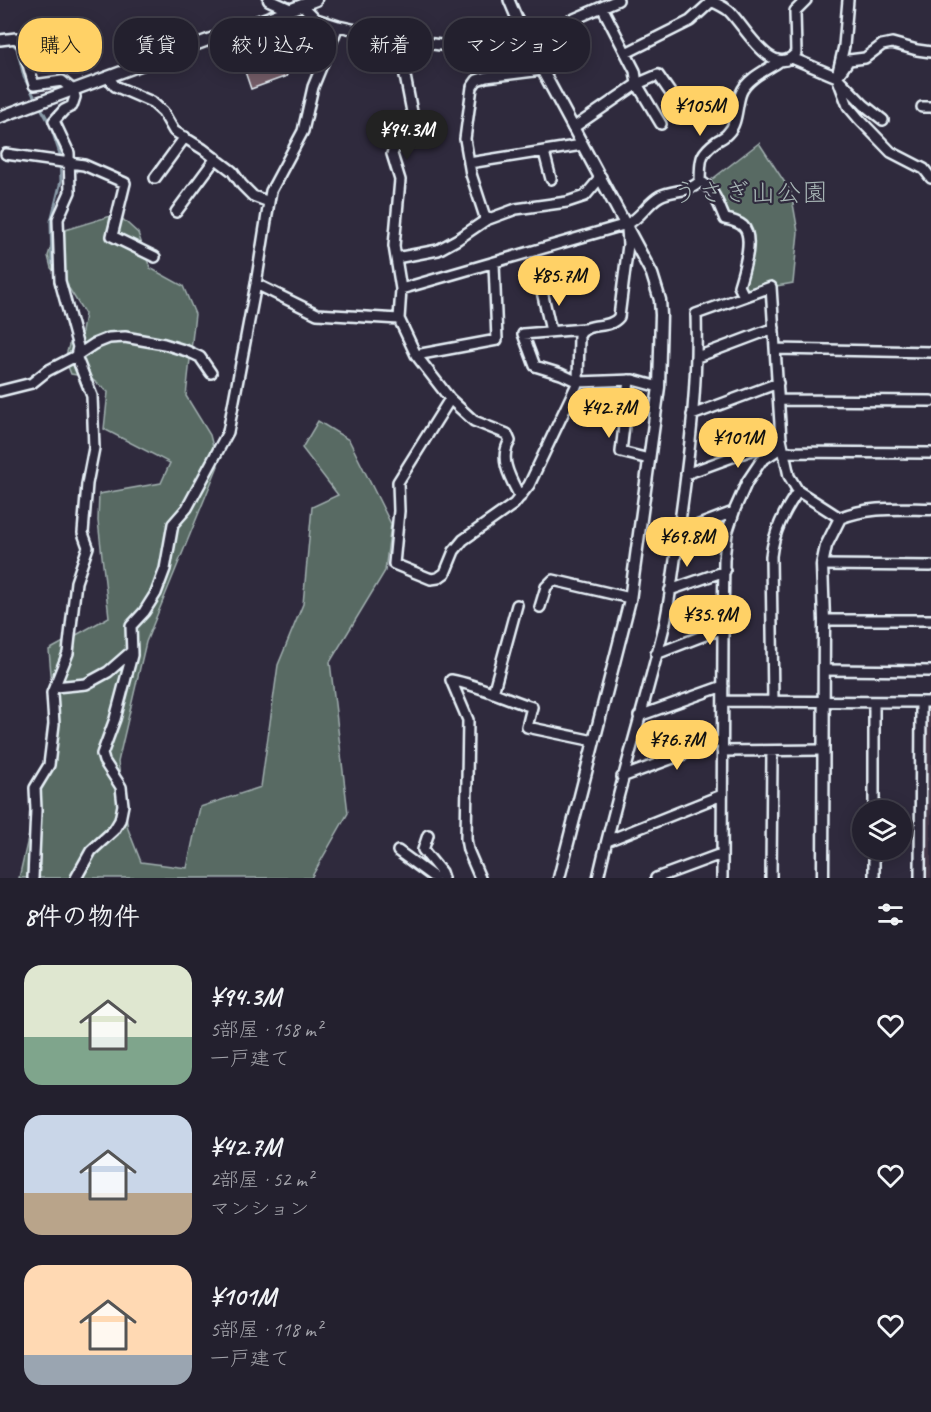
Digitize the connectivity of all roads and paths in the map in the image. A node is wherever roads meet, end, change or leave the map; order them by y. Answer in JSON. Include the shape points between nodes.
{"nodes":[{"id":1,"x":269,"y":0,"type":"edge"},
{"id":2,"x":316,"y":0,"type":"edge"},
{"id":3,"x":509,"y":0,"type":"edge"},
{"id":4,"x":618,"y":0,"type":"edge"},
{"id":5,"x":806,"y":0,"type":"edge"},
{"id":6,"x":848,"y":0,"type":"edge"},
{"id":7,"x":711,"y":1,"type":"edge"},
{"id":8,"x":302,"y":5,"type":"junction"},
{"id":9,"x":602,"y":8,"type":"junction"},
{"id":10,"x":289,"y":9,"type":"junction"},
{"id":11,"x":517,"y":18,"type":"edge"},
{"id":12,"x":576,"y":18,"type":"edge"},
{"id":13,"x":338,"y":26,"type":"junction"},
{"id":14,"x":348,"y":28,"type":"edge"},
{"id":15,"x":0,"y":40,"type":"edge"},
{"id":16,"x":931,"y":52,"type":"edge"},
{"id":17,"x":626,"y":53,"type":"junction"},
{"id":18,"x":792,"y":58,"type":"junction"},
{"id":19,"x":780,"y":61,"type":"junction"},
{"id":20,"x":405,"y":72,"type":"edge"},
{"id":21,"x":529,"y":72,"type":"edge"},
{"id":22,"x":543,"y":72,"type":"edge"},
{"id":23,"x":108,"y":77,"type":"junction"},
{"id":24,"x":837,"y":77,"type":"junction"},
{"id":25,"x":637,"y":84,"type":"junction"},
{"id":26,"x":73,"y":90,"type":"junction"},
{"id":27,"x":676,"y":101,"type":"dead end"},
{"id":28,"x":0,"y":117,"type":"edge"},
{"id":29,"x":883,"y":120,"type":"dead end"},
{"id":30,"x":661,"y":124,"type":"dead end"},
{"id":31,"x":573,"y":128,"type":"junction"},
{"id":32,"x":185,"y":137,"type":"junction"},
{"id":33,"x":582,"y":145,"type":"junction"},
{"id":34,"x":544,"y":152,"type":"junction"},
{"id":35,"x":6,"y":154,"type":"dead end"},
{"id":36,"x":216,"y":158,"type":"junction"},
{"id":37,"x":69,"y":162,"type":"junction"},
{"id":38,"x":469,"y":163,"type":"junction"},
{"id":39,"x":601,"y":177,"type":"junction"},
{"id":40,"x":155,"y":178,"type":"dead end"},
{"id":41,"x":931,"y":178,"type":"edge"},
{"id":42,"x":550,"y":179,"type":"dead end"},
{"id":43,"x":700,"y":181,"type":"junction"},
{"id":44,"x":268,"y":202,"type":"junction"},
{"id":45,"x":176,"y":212,"type":"dead end"},
{"id":46,"x":486,"y":220,"type":"junction"},
{"id":47,"x":627,"y":224,"type":"junction"},
{"id":48,"x":155,"y":257,"type":"dead end"},
{"id":49,"x":396,"y":258,"type":"junction"},
{"id":50,"x":494,"y":263,"type":"junction"},
{"id":51,"x":256,"y":284,"type":"junction"},
{"id":52,"x":541,"y":287,"type":"dead end"},
{"id":53,"x":401,"y":290,"type":"junction"},
{"id":54,"x":744,"y":297,"type":"junction"},
{"id":55,"x":399,"y":319,"type":"junction"},
{"id":56,"x":774,"y":328,"type":"junction"},
{"id":57,"x":584,"y":329,"type":"junction"},
{"id":58,"x":551,"y":331,"type":"junction"},
{"id":59,"x":776,"y":349,"type":"junction"},
{"id":60,"x":931,"y":352,"type":"edge"},
{"id":61,"x":76,"y":356,"type":"junction"},
{"id":62,"x":416,"y":356,"type":"junction"},
{"id":63,"x":698,"y":357,"type":"junction"},
{"id":64,"x":211,"y":373,"type":"dead end"},
{"id":65,"x":629,"y":380,"type":"junction"},
{"id":66,"x":578,"y":382,"type":"junction"},
{"id":67,"x":778,"y":383,"type":"junction"},
{"id":68,"x":659,"y":387,"type":"junction"},
{"id":69,"x":0,"y":391,"type":"edge"},
{"id":70,"x":450,"y":399,"type":"junction"},
{"id":71,"x":779,"y":400,"type":"junction"},
{"id":72,"x":931,"y":401,"type":"edge"},
{"id":73,"x":692,"y":415,"type":"junction"},
{"id":74,"x":782,"y":446,"type":"junction"},
{"id":75,"x":931,"y":453,"type":"edge"},
{"id":76,"x":649,"y":459,"type":"junction"},
{"id":77,"x":686,"y":474,"type":"junction"},
{"id":78,"x":798,"y":491,"type":"junction"},
{"id":79,"x":520,"y":496,"type":"junction"},
{"id":80,"x":931,"y":509,"type":"edge"},
{"id":81,"x":733,"y":512,"type":"junction"},
{"id":82,"x":840,"y":518,"type":"junction"},
{"id":83,"x":678,"y":533,"type":"junction"},
{"id":84,"x":822,"y":565,"type":"junction"},
{"id":85,"x":931,"y":566,"type":"edge"},
{"id":86,"x":725,"y":571,"type":"junction"},
{"id":87,"x":670,"y":590,"type":"junction"},
{"id":88,"x":630,"y":598,"type":"junction"},
{"id":89,"x":517,"y":605,"type":"dead end"},
{"id":90,"x":540,"y":607,"type":"dead end"},
{"id":91,"x":824,"y":620,"type":"junction"},
{"id":92,"x":931,"y":620,"type":"edge"},
{"id":93,"x":723,"y":627,"type":"junction"},
{"id":94,"x":132,"y":651,"type":"junction"},
{"id":95,"x":656,"y":654,"type":"junction"},
{"id":96,"x":824,"y":670,"type":"junction"},
{"id":97,"x":931,"y":670,"type":"edge"},
{"id":98,"x":723,"y":686,"type":"junction"},
{"id":99,"x":55,"y":687,"type":"junction"},
{"id":100,"x":493,"y":693,"type":"junction"},
{"id":101,"x":723,"y":701,"type":"junction"},
{"id":102,"x":773,"y":702,"type":"junction"},
{"id":103,"x":824,"y":702,"type":"junction"},
{"id":104,"x":874,"y":702,"type":"junction"},
{"id":105,"x":926,"y":702,"type":"edge"},
{"id":106,"x":639,"y":716,"type":"junction"},
{"id":107,"x":722,"y":740,"type":"junction"},
{"id":108,"x":594,"y":741,"type":"junction"},
{"id":109,"x":822,"y":750,"type":"junction"},
{"id":110,"x":722,"y":751,"type":"junction"},
{"id":111,"x":772,"y":751,"type":"junction"},
{"id":112,"x":622,"y":777,"type":"junction"},
{"id":113,"x":722,"y":795,"type":"junction"},
{"id":114,"x":874,"y":800,"type":"edge"},
{"id":115,"x":428,"y":835,"type":"dead end"},
{"id":116,"x":606,"y":841,"type":"junction"},
{"id":117,"x":398,"y":851,"type":"dead end"},
{"id":118,"x":722,"y":854,"type":"junction"},
{"id":119,"x":874,"y":860,"type":"edge"},
{"id":120,"x":33,"y":878,"type":"edge"},
{"id":121,"x":76,"y":878,"type":"edge"},
{"id":122,"x":435,"y":878,"type":"edge"},
{"id":123,"x":443,"y":878,"type":"edge"},
{"id":124,"x":480,"y":878,"type":"edge"},
{"id":125,"x":559,"y":878,"type":"edge"},
{"id":126,"x":598,"y":878,"type":"edge"},
{"id":127,"x":656,"y":878,"type":"edge"},
{"id":128,"x":722,"y":878,"type":"edge"},
{"id":129,"x":771,"y":878,"type":"edge"},
{"id":130,"x":823,"y":878,"type":"edge"},
{"id":131,"x":874,"y":878,"type":"edge"},
{"id":132,"x":920,"y":878,"type":"edge"}],
"edges":[{"from":1,"to":10,"type":"street"},
{"from":2,"to":8,"type":"street"},
{"from":3,"to":11,"type":"street"},
{"from":4,"to":9,"type":"street"},
{"from":5,"to":18,"type":"street","via":[[795,11],[796,52]]},
{"from":6,"to":24,"type":"street"},
{"from":7,"to":17,"type":"street","via":[[690,21]]},
{"from":7,"to":19,"type":"street","via":[[729,10],[763,51]]},
{"from":8,"to":10,"type":"street"},
{"from":8,"to":13,"type":"street","via":[[316,19]]},
{"from":9,"to":12,"type":"street"},
{"from":9,"to":17,"type":"street"},
{"from":10,"to":23,"type":"street"},
{"from":13,"to":14,"type":"street"},
{"from":13,"to":44,"type":"street","via":[[313,87],[303,131]]},
{"from":15,"to":26,"type":"street","via":[[16,38],[22,44],[34,85],[62,81]]},
{"from":16,"to":24,"type":"street","via":[[892,43],[882,45],[865,58],[849,60]]},
{"from":17,"to":25,"type":"street"},
{"from":18,"to":19,"type":"street"},
{"from":18,"to":24,"type":"street"},
{"from":19,"to":43,"type":"street","via":[[747,83],[728,134],[707,148],[700,160]]},
{"from":20,"to":49,"type":"street","via":[[412,112],[411,122],[392,154],[400,180]]},
{"from":21,"to":38,"type":"street","via":[[477,80],[472,87],[465,139]]},
{"from":22,"to":31,"type":"street"},
{"from":23,"to":26,"type":"street"},
{"from":23,"to":32,"type":"street","via":[[115,86],[152,102],[174,131]]},
{"from":24,"to":29,"type":"street"},
{"from":24,"to":41,"type":"street","via":[[848,106],[859,119],[891,152],[924,169]]},
{"from":25,"to":27,"type":"street","via":[[658,75]]},
{"from":25,"to":30,"type":"street"},
{"from":25,"to":31,"type":"street"},
{"from":26,"to":28,"type":"street"},
{"from":26,"to":37,"type":"street","via":[[72,106],[54,121],[69,153]]},
{"from":31,"to":33,"type":"street"},
{"from":32,"to":36,"type":"street"},
{"from":32,"to":40,"type":"street"},
{"from":33,"to":34,"type":"street"},
{"from":33,"to":39,"type":"street"},
{"from":34,"to":38,"type":"street"},
{"from":34,"to":42,"type":"street"},
{"from":35,"to":37,"type":"street"},
{"from":36,"to":44,"type":"street","via":[[253,196]]},
{"from":36,"to":45,"type":"street"},
{"from":37,"to":48,"type":"street","via":[[124,183],[112,236]]},
{"from":37,"to":61,"type":"street","via":[[70,192],[58,219],[59,260],[60,281],[78,347]]},
{"from":38,"to":46,"type":"street"},
{"from":39,"to":46,"type":"street","via":[[585,196],[516,209]]},
{"from":39,"to":47,"type":"street"},
{"from":43,"to":47,"type":"street","via":[[696,186],[658,196],[636,220]]},
{"from":43,"to":54,"type":"street","via":[[714,195],[725,219],[744,227],[748,237],[739,286]]},
{"from":44,"to":51,"type":"street"},
{"from":46,"to":49,"type":"street","via":[[438,250]]},
{"from":47,"to":50,"type":"street"},
{"from":47,"to":57,"type":"street","via":[[619,317],[604,326]]},
{"from":47,"to":68,"type":"street","via":[[652,274],[660,300]]},
{"from":49,"to":53,"type":"street"},
{"from":50,"to":53,"type":"street"},
{"from":50,"to":62,"type":"street","via":[[497,340]]},
{"from":51,"to":55,"type":"street","via":[[317,314]]},
{"from":51,"to":94,"type":"street","via":[[228,432],[187,508],[173,524],[156,593],[131,626]]},
{"from":52,"to":58,"type":"street"},
{"from":53,"to":55,"type":"street"},
{"from":54,"to":56,"type":"street","via":[[771,287]]},
{"from":54,"to":63,"type":"street","via":[[696,314]]},
{"from":55,"to":62,"type":"street"},
{"from":56,"to":59,"type":"street"},
{"from":56,"to":63,"type":"street"},
{"from":57,"to":58,"type":"street"},
{"from":57,"to":66,"type":"street","via":[[579,336]]},
{"from":58,"to":66,"type":"street","via":[[523,334],[535,366]]},
{"from":59,"to":60,"type":"street"},
{"from":59,"to":67,"type":"street"},
{"from":61,"to":64,"type":"street","via":[[102,341],[124,337],[187,351],[200,357]]},
{"from":61,"to":69,"type":"street","via":[[32,382]]},
{"from":61,"to":99,"type":"street","via":[[92,396],[94,448],[83,533],[88,547],[76,582],[68,653]]},
{"from":62,"to":70,"type":"street"},
{"from":63,"to":73,"type":"street"},
{"from":65,"to":66,"type":"street"},
{"from":65,"to":68,"type":"street"},
{"from":65,"to":76,"type":"street","via":[[621,452]]},
{"from":66,"to":79,"type":"street","via":[[529,485]]},
{"from":67,"to":71,"type":"street"},
{"from":67,"to":73,"type":"street"},
{"from":68,"to":76,"type":"street"},
{"from":70,"to":79,"type":"street","via":[[474,421],[507,434],[510,441],[505,463]]},
{"from":70,"to":79,"type":"street","via":[[398,482],[394,564],[431,579],[438,578],[445,573],[463,540]]},
{"from":71,"to":72,"type":"street"},
{"from":71,"to":74,"type":"street"},
{"from":73,"to":77,"type":"street"},
{"from":74,"to":75,"type":"street"},
{"from":74,"to":77,"type":"street"},
{"from":74,"to":78,"type":"street","via":[[789,476]]},
{"from":74,"to":81,"type":"street","via":[[761,461]]},
{"from":76,"to":88,"type":"street"},
{"from":77,"to":83,"type":"street"},
{"from":78,"to":82,"type":"street"},
{"from":78,"to":102,"type":"street","via":[[783,514],[771,556]]},
{"from":80,"to":82,"type":"street","via":[[882,509]]},
{"from":81,"to":83,"type":"street"},
{"from":81,"to":86,"type":"street","via":[[727,533]]},
{"from":82,"to":84,"type":"street","via":[[826,546]]},
{"from":83,"to":87,"type":"street"},
{"from":84,"to":85,"type":"street"},
{"from":84,"to":91,"type":"street"},
{"from":86,"to":87,"type":"street"},
{"from":86,"to":93,"type":"street"},
{"from":87,"to":95,"type":"street"},
{"from":88,"to":90,"type":"street","via":[[553,580],[546,587]]},
{"from":88,"to":108,"type":"street"},
{"from":89,"to":100,"type":"street"},
{"from":91,"to":92,"type":"street"},
{"from":91,"to":96,"type":"street"},
{"from":93,"to":95,"type":"street"},
{"from":93,"to":98,"type":"street"},
{"from":94,"to":99,"type":"street","via":[[108,672],[86,684]]},
{"from":94,"to":121,"type":"street","via":[[102,754],[121,787],[120,820],[91,851]]},
{"from":95,"to":106,"type":"street"},
{"from":96,"to":97,"type":"street"},
{"from":96,"to":103,"type":"street"},
{"from":98,"to":101,"type":"street"},
{"from":98,"to":106,"type":"street"},
{"from":99,"to":120,"type":"street","via":[[49,765],[35,788]]},
{"from":100,"to":108,"type":"street","via":[[532,707],[527,727]]},
{"from":100,"to":124,"type":"street","via":[[451,680],[468,720],[466,839]]},
{"from":101,"to":102,"type":"street"},
{"from":101,"to":107,"type":"street"},
{"from":102,"to":103,"type":"street"},
{"from":103,"to":104,"type":"street"},
{"from":103,"to":109,"type":"street"},
{"from":104,"to":105,"type":"street"},
{"from":104,"to":114,"type":"street"},
{"from":105,"to":132,"type":"street"},
{"from":106,"to":112,"type":"street"},
{"from":107,"to":110,"type":"street"},
{"from":107,"to":112,"type":"street"},
{"from":108,"to":125,"type":"street"},
{"from":109,"to":111,"type":"street"},
{"from":109,"to":130,"type":"street"},
{"from":110,"to":111,"type":"street"},
{"from":110,"to":113,"type":"street"},
{"from":111,"to":129,"type":"street"},
{"from":112,"to":116,"type":"street"},
{"from":113,"to":116,"type":"street"},
{"from":113,"to":118,"type":"street"},
{"from":115,"to":123,"type":"street","via":[[423,850]]},
{"from":116,"to":126,"type":"street"},
{"from":117,"to":122,"type":"street"},
{"from":118,"to":127,"type":"street"},
{"from":118,"to":128,"type":"street"},
{"from":119,"to":131,"type":"street"}]}
